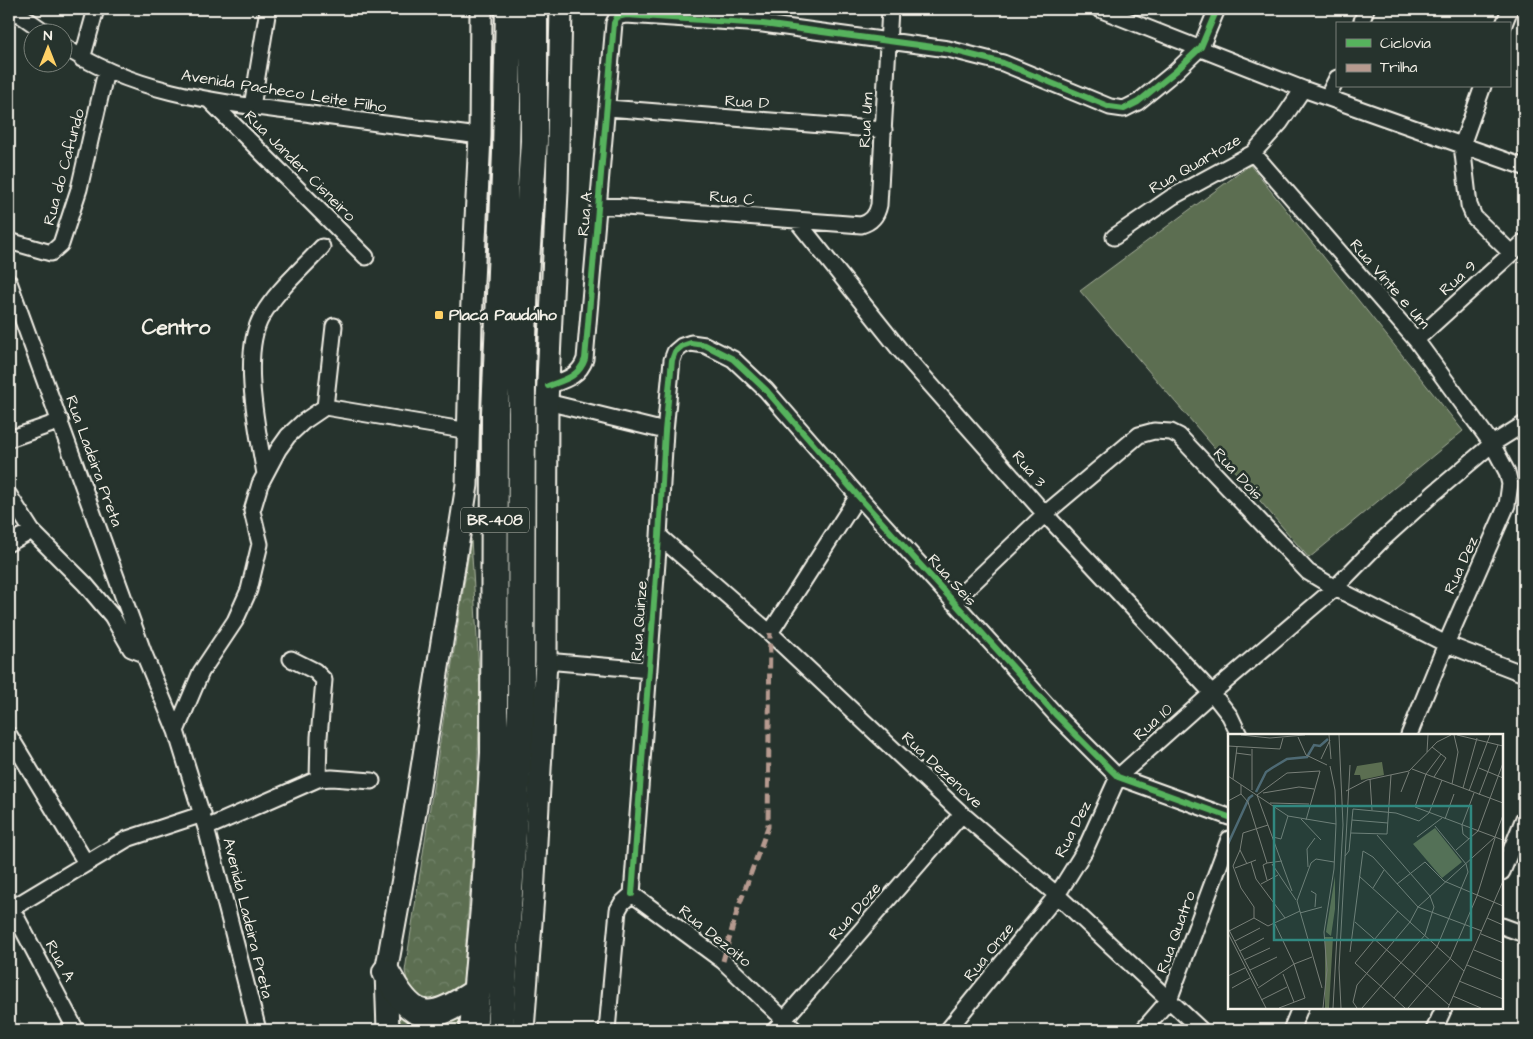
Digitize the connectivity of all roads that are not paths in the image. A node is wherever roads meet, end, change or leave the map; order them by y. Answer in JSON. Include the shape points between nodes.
{"nodes":[{"id":1,"x":12,"y":9,"type":"edge"},
{"id":2,"x":96,"y":9,"type":"edge"},
{"id":3,"x":268,"y":9,"type":"edge"},
{"id":4,"x":480,"y":9,"type":"edge"},
{"id":5,"x":509,"y":9,"type":"edge"},
{"id":6,"x":534,"y":9,"type":"edge"},
{"id":7,"x":562,"y":9,"type":"edge"},
{"id":8,"x":890,"y":9,"type":"edge"},
{"id":9,"x":1099,"y":9,"type":"edge"},
{"id":10,"x":1216,"y":9,"type":"edge"},
{"id":11,"x":1366,"y":9,"type":"edge"},
{"id":12,"x":1510,"y":9,"type":"edge"},
{"id":13,"x":763,"y":16,"type":"edge"},
{"id":14,"x":31,"y":22,"type":"edge"},
{"id":15,"x":1361,"y":22,"type":"edge"},
{"id":16,"x":1505,"y":22,"type":"edge"},
{"id":17,"x":888,"y":42,"type":"junction"},
{"id":18,"x":1201,"y":47,"type":"junction"},
{"id":19,"x":72,"y":52,"type":"edge"},
{"id":20,"x":82,"y":58,"type":"junction"},
{"id":21,"x":106,"y":71,"type":"junction"},
{"id":22,"x":1336,"y":80,"type":"edge"},
{"id":23,"x":1482,"y":88,"type":"edge"},
{"id":24,"x":1303,"y":89,"type":"junction"},
{"id":25,"x":1328,"y":96,"type":"junction"},
{"id":26,"x":209,"y":100,"type":"junction"},
{"id":27,"x":252,"y":107,"type":"junction"},
{"id":28,"x":608,"y":108,"type":"junction"},
{"id":29,"x":884,"y":130,"type":"junction"},
{"id":30,"x":480,"y":136,"type":"junction"},
{"id":31,"x":1462,"y":145,"type":"junction"},
{"id":32,"x":1253,"y":153,"type":"junction"},
{"id":33,"x":1524,"y":167,"type":"edge"},
{"id":34,"x":599,"y":204,"type":"junction"},
{"id":35,"x":797,"y":221,"type":"junction"},
{"id":36,"x":861,"y":225,"type":"joint"},
{"id":37,"x":1114,"y":237,"type":"dead end"},
{"id":38,"x":9,"y":241,"type":"edge"},
{"id":39,"x":1524,"y":242,"type":"edge"},
{"id":40,"x":322,"y":247,"type":"dead end"},
{"id":41,"x":1512,"y":253,"type":"junction"},
{"id":42,"x":366,"y":257,"type":"dead end"},
{"id":43,"x":9,"y":282,"type":"edge"},
{"id":44,"x":334,"y":326,"type":"dead end"},
{"id":45,"x":1416,"y":340,"type":"junction"},
{"id":46,"x":675,"y":352,"type":"joint"},
{"id":47,"x":547,"y":394,"type":"junction"},
{"id":48,"x":325,"y":407,"type":"junction"},
{"id":49,"x":61,"y":421,"type":"junction"},
{"id":50,"x":1524,"y":424,"type":"edge"},
{"id":51,"x":469,"y":431,"type":"junction"},
{"id":52,"x":664,"y":431,"type":"junction"},
{"id":53,"x":9,"y":438,"type":"edge"},
{"id":54,"x":1492,"y":444,"type":"junction"},
{"id":55,"x":265,"y":474,"type":"junction"},
{"id":56,"x":9,"y":495,"type":"edge"},
{"id":57,"x":858,"y":496,"type":"junction"},
{"id":58,"x":1045,"y":514,"type":"junction"},
{"id":59,"x":32,"y":531,"type":"junction"},
{"id":60,"x":659,"y":536,"type":"junction"},
{"id":61,"x":9,"y":542,"type":"edge"},
{"id":62,"x":1335,"y":588,"type":"junction"},
{"id":63,"x":953,"y":602,"type":"junction"},
{"id":64,"x":770,"y":633,"type":"junction"},
{"id":65,"x":1446,"y":644,"type":"junction"},
{"id":66,"x":144,"y":654,"type":"junction"},
{"id":67,"x":291,"y":659,"type":"dead end"},
{"id":68,"x":546,"y":661,"type":"junction"},
{"id":69,"x":649,"y":670,"type":"junction"},
{"id":70,"x":1524,"y":674,"type":"edge"},
{"id":71,"x":1212,"y":693,"type":"junction"},
{"id":72,"x":176,"y":731,"type":"junction"},
{"id":73,"x":1239,"y":734,"type":"edge"},
{"id":74,"x":1409,"y":734,"type":"edge"},
{"id":75,"x":9,"y":735,"type":"edge"},
{"id":76,"x":1118,"y":777,"type":"junction"},
{"id":77,"x":318,"y":780,"type":"junction"},
{"id":78,"x":372,"y":781,"type":"dead end"},
{"id":79,"x":962,"y":814,"type":"junction"},
{"id":80,"x":1228,"y":818,"type":"edge"},
{"id":81,"x":1524,"y":818,"type":"edge"},
{"id":82,"x":204,"y":821,"type":"junction"},
{"id":83,"x":1228,"y":842,"type":"edge"},
{"id":84,"x":86,"y":863,"type":"junction"},
{"id":85,"x":1503,"y":870,"type":"edge"},
{"id":86,"x":632,"y":894,"type":"junction"},
{"id":87,"x":1057,"y":895,"type":"junction"},
{"id":88,"x":10,"y":910,"type":"edge"},
{"id":89,"x":1503,"y":926,"type":"edge"},
{"id":90,"x":1524,"y":934,"type":"edge"},
{"id":91,"x":386,"y":972,"type":"junction"},
{"id":92,"x":476,"y":992,"type":"junction"},
{"id":93,"x":1169,"y":1000,"type":"junction"},
{"id":94,"x":1300,"y":1009,"type":"edge"},
{"id":95,"x":1444,"y":1009,"type":"edge"},
{"id":96,"x":784,"y":1027,"type":"edge"},
{"id":97,"x":76,"y":1030,"type":"edge"},
{"id":98,"x":258,"y":1030,"type":"edge"},
{"id":99,"x":388,"y":1030,"type":"edge"},
{"id":100,"x":473,"y":1030,"type":"edge"},
{"id":101,"x":500,"y":1030,"type":"edge"},
{"id":102,"x":523,"y":1030,"type":"edge"},
{"id":103,"x":607,"y":1030,"type":"edge"},
{"id":104,"x":948,"y":1030,"type":"edge"},
{"id":105,"x":1143,"y":1030,"type":"edge"},
{"id":106,"x":1201,"y":1030,"type":"edge"},
{"id":107,"x":1291,"y":1030,"type":"edge"},
{"id":108,"x":1434,"y":1030,"type":"edge"}],
"edges":[{"from":1,"to":14,"type":"street"},
{"from":2,"to":20,"type":"street"},
{"from":3,"to":27,"type":"street"},
{"from":4,"to":30,"type":"main road"},
{"from":5,"to":92,"type":"highway","number":"BR-408","via":[[495,413],[494,753]]},
{"from":6,"to":101,"type":"highway","number":"BR-408","via":[[534,141],[524,276],[520,711]]},
{"from":7,"to":47,"type":"main road","via":[[558,191]]},
{"from":8,"to":17,"type":"street","name":"Rua Um"},
{"from":9,"to":18,"type":"street"},
{"from":10,"to":18,"type":"street"},
{"from":11,"to":15,"type":"street"},
{"from":12,"to":16,"type":"street"},
{"from":13,"to":17,"type":"street"},
{"from":13,"to":28,"type":"street","name":"Rua A","via":[[616,17]]},
{"from":17,"to":18,"type":"street","via":[[977,55],[1110,107],[1124,109],[1138,102]]},
{"from":17,"to":29,"type":"street","name":"Rua Um"},
{"from":18,"to":24,"type":"street"},
{"from":19,"to":20,"type":"street","name":"Avenida Pacheco Leite Filho"},
{"from":20,"to":21,"type":"street","name":"Avenida Pacheco Leite Filho"},
{"from":21,"to":26,"type":"street","name":"Avenida Pacheco Leite Filho"},
{"from":21,"to":38,"type":"street","name":"Rua do Cafundo","via":[[79,189],[61,244],[51,253]]},
{"from":22,"to":25,"type":"street"},
{"from":23,"to":31,"type":"street"},
{"from":24,"to":25,"type":"street"},
{"from":24,"to":32,"type":"street","name":"Rua Quartoze","via":[[1280,123]]},
{"from":25,"to":31,"type":"street"},
{"from":26,"to":27,"type":"street","name":"Avenida Pacheco Leite Filho"},
{"from":26,"to":42,"type":"street","name":"Rua Jander Cisneiro"},
{"from":27,"to":30,"type":"street","name":"Avenida Pacheco Leite Filho"},
{"from":28,"to":29,"type":"street","name":"Rua D"},
{"from":28,"to":34,"type":"street","name":"Rua A"},
{"from":29,"to":36,"type":"street","name":"Rua Um","via":[[878,211],[872,220]]},
{"from":30,"to":51,"type":"main road"},
{"from":31,"to":33,"type":"street"},
{"from":31,"to":41,"type":"street","via":[[1471,211],[1485,229]]},
{"from":32,"to":37,"type":"street","name":"Rua Quartoze","via":[[1172,197]]},
{"from":32,"to":45,"type":"street","name":"Rua Vinte e Um"},
{"from":34,"to":35,"type":"street","name":"Rua C"},
{"from":34,"to":47,"type":"street","name":"Rua A","via":[[584,359],[580,371]]},
{"from":35,"to":36,"type":"street","name":"Rua C"},
{"from":35,"to":58,"type":"street","name":"Rua 3","via":[[900,350]]},
{"from":39,"to":41,"type":"street","name":"Rua 9"},
{"from":40,"to":55,"type":"street","via":[[269,305],[256,331],[252,387]]},
{"from":41,"to":45,"type":"street","name":"Rua 9"},
{"from":43,"to":49,"type":"street","name":"Rua Ladeira Preta"},
{"from":44,"to":48,"type":"street"},
{"from":45,"to":54,"type":"street","name":"Rua Vinte e Um"},
{"from":46,"to":52,"type":"street","name":"Rua Quinze"},
{"from":46,"to":57,"type":"street","name":"Rua Seis","via":[[691,343],[705,345],[733,359],[766,390]]},
{"from":47,"to":52,"type":"street"},
{"from":47,"to":68,"type":"main road"},
{"from":48,"to":51,"type":"street"},
{"from":48,"to":55,"type":"street","via":[[288,436]]},
{"from":49,"to":53,"type":"street"},
{"from":49,"to":66,"type":"street","name":"Rua Ladeira Preta"},
{"from":50,"to":54,"type":"street"},
{"from":51,"to":91,"type":"main road","via":[[460,539]]},
{"from":52,"to":60,"type":"street","name":"Rua Quinze"},
{"from":54,"to":62,"type":"street","name":"Rua 10","via":[[1381,541]]},
{"from":54,"to":65,"type":"street","name":"Rua Dez","via":[[1508,472],[1508,500]]},
{"from":55,"to":72,"type":"street","via":[[253,504],[260,544],[249,590],[235,621],[201,672]]},
{"from":56,"to":59,"type":"street","name":"Rua Ladeira Preta"},
{"from":57,"to":63,"type":"street","name":"Rua Seis"},
{"from":57,"to":64,"type":"street"},
{"from":58,"to":62,"type":"street","name":"Rua Dois","via":[[1139,435],[1154,431],[1171,432],[1179,436],[1296,561]]},
{"from":58,"to":63,"type":"street","name":"Rua Dois"},
{"from":58,"to":71,"type":"street","name":"Rua 3"},
{"from":59,"to":61,"type":"street"},
{"from":59,"to":66,"type":"street","name":"Rua Ladeira Preta","via":[[107,610],[131,649]]},
{"from":60,"to":64,"type":"street","name":"Rua Dezenove"},
{"from":60,"to":69,"type":"street","name":"Rua Quinze"},
{"from":62,"to":65,"type":"street","name":"Rua Dois"},
{"from":62,"to":71,"type":"street","name":"Rua 10"},
{"from":63,"to":76,"type":"street","name":"Rua Seis","via":[[1057,716]]},
{"from":64,"to":79,"type":"street","name":"Rua Dezenove"},
{"from":65,"to":70,"type":"street","name":"Rua Dois"},
{"from":65,"to":74,"type":"street","name":"Rua Dez"},
{"from":66,"to":72,"type":"street","name":"Rua Ladeira Preta"},
{"from":67,"to":77,"type":"street","via":[[315,671],[324,680]]},
{"from":68,"to":69,"type":"street"},
{"from":68,"to":102,"type":"main road"},
{"from":69,"to":86,"type":"street","name":"Rua Quinze"},
{"from":71,"to":73,"type":"street","name":"Rua 3","via":[[1230,716]]},
{"from":71,"to":76,"type":"street","name":"Rua 10"},
{"from":72,"to":82,"type":"street","name":"Avenida Ladeira Preta"},
{"from":75,"to":84,"type":"street"},
{"from":76,"to":80,"type":"street","name":"Rua Seis"},
{"from":76,"to":87,"type":"street","name":"Rua Dez","via":[[1085,850]]},
{"from":77,"to":78,"type":"street"},
{"from":77,"to":82,"type":"street"},
{"from":79,"to":87,"type":"street","name":"Rua Dezenove"},
{"from":79,"to":96,"type":"street","name":"Rua Doze"},
{"from":81,"to":85,"type":"street"},
{"from":82,"to":84,"type":"street","via":[[127,839]]},
{"from":82,"to":98,"type":"street","name":"Avenida Ladeira Preta"},
{"from":83,"to":93,"type":"street","name":"Rua Quatro"},
{"from":84,"to":88,"type":"street"},
{"from":86,"to":96,"type":"street","name":"Rua Dezoito","via":[[723,961]]},
{"from":86,"to":103,"type":"street","via":[[618,910]]},
{"from":87,"to":93,"type":"street","name":"Rua Dezenove"},
{"from":87,"to":104,"type":"street","name":"Rua Onze"},
{"from":88,"to":97,"type":"street","name":"Rua A"},
{"from":89,"to":90,"type":"street"},
{"from":91,"to":92,"type":"highway","via":[[400,998],[420,1012],[442,1012]]},
{"from":91,"to":99,"type":"main road"},
{"from":92,"to":100,"type":"highway","number":"BR-408"},
{"from":93,"to":105,"type":"street","name":"Rua Quatro"},
{"from":93,"to":106,"type":"street","name":"Rua Dezenove"},
{"from":94,"to":107,"type":"street"},
{"from":95,"to":108,"type":"street"}]}
